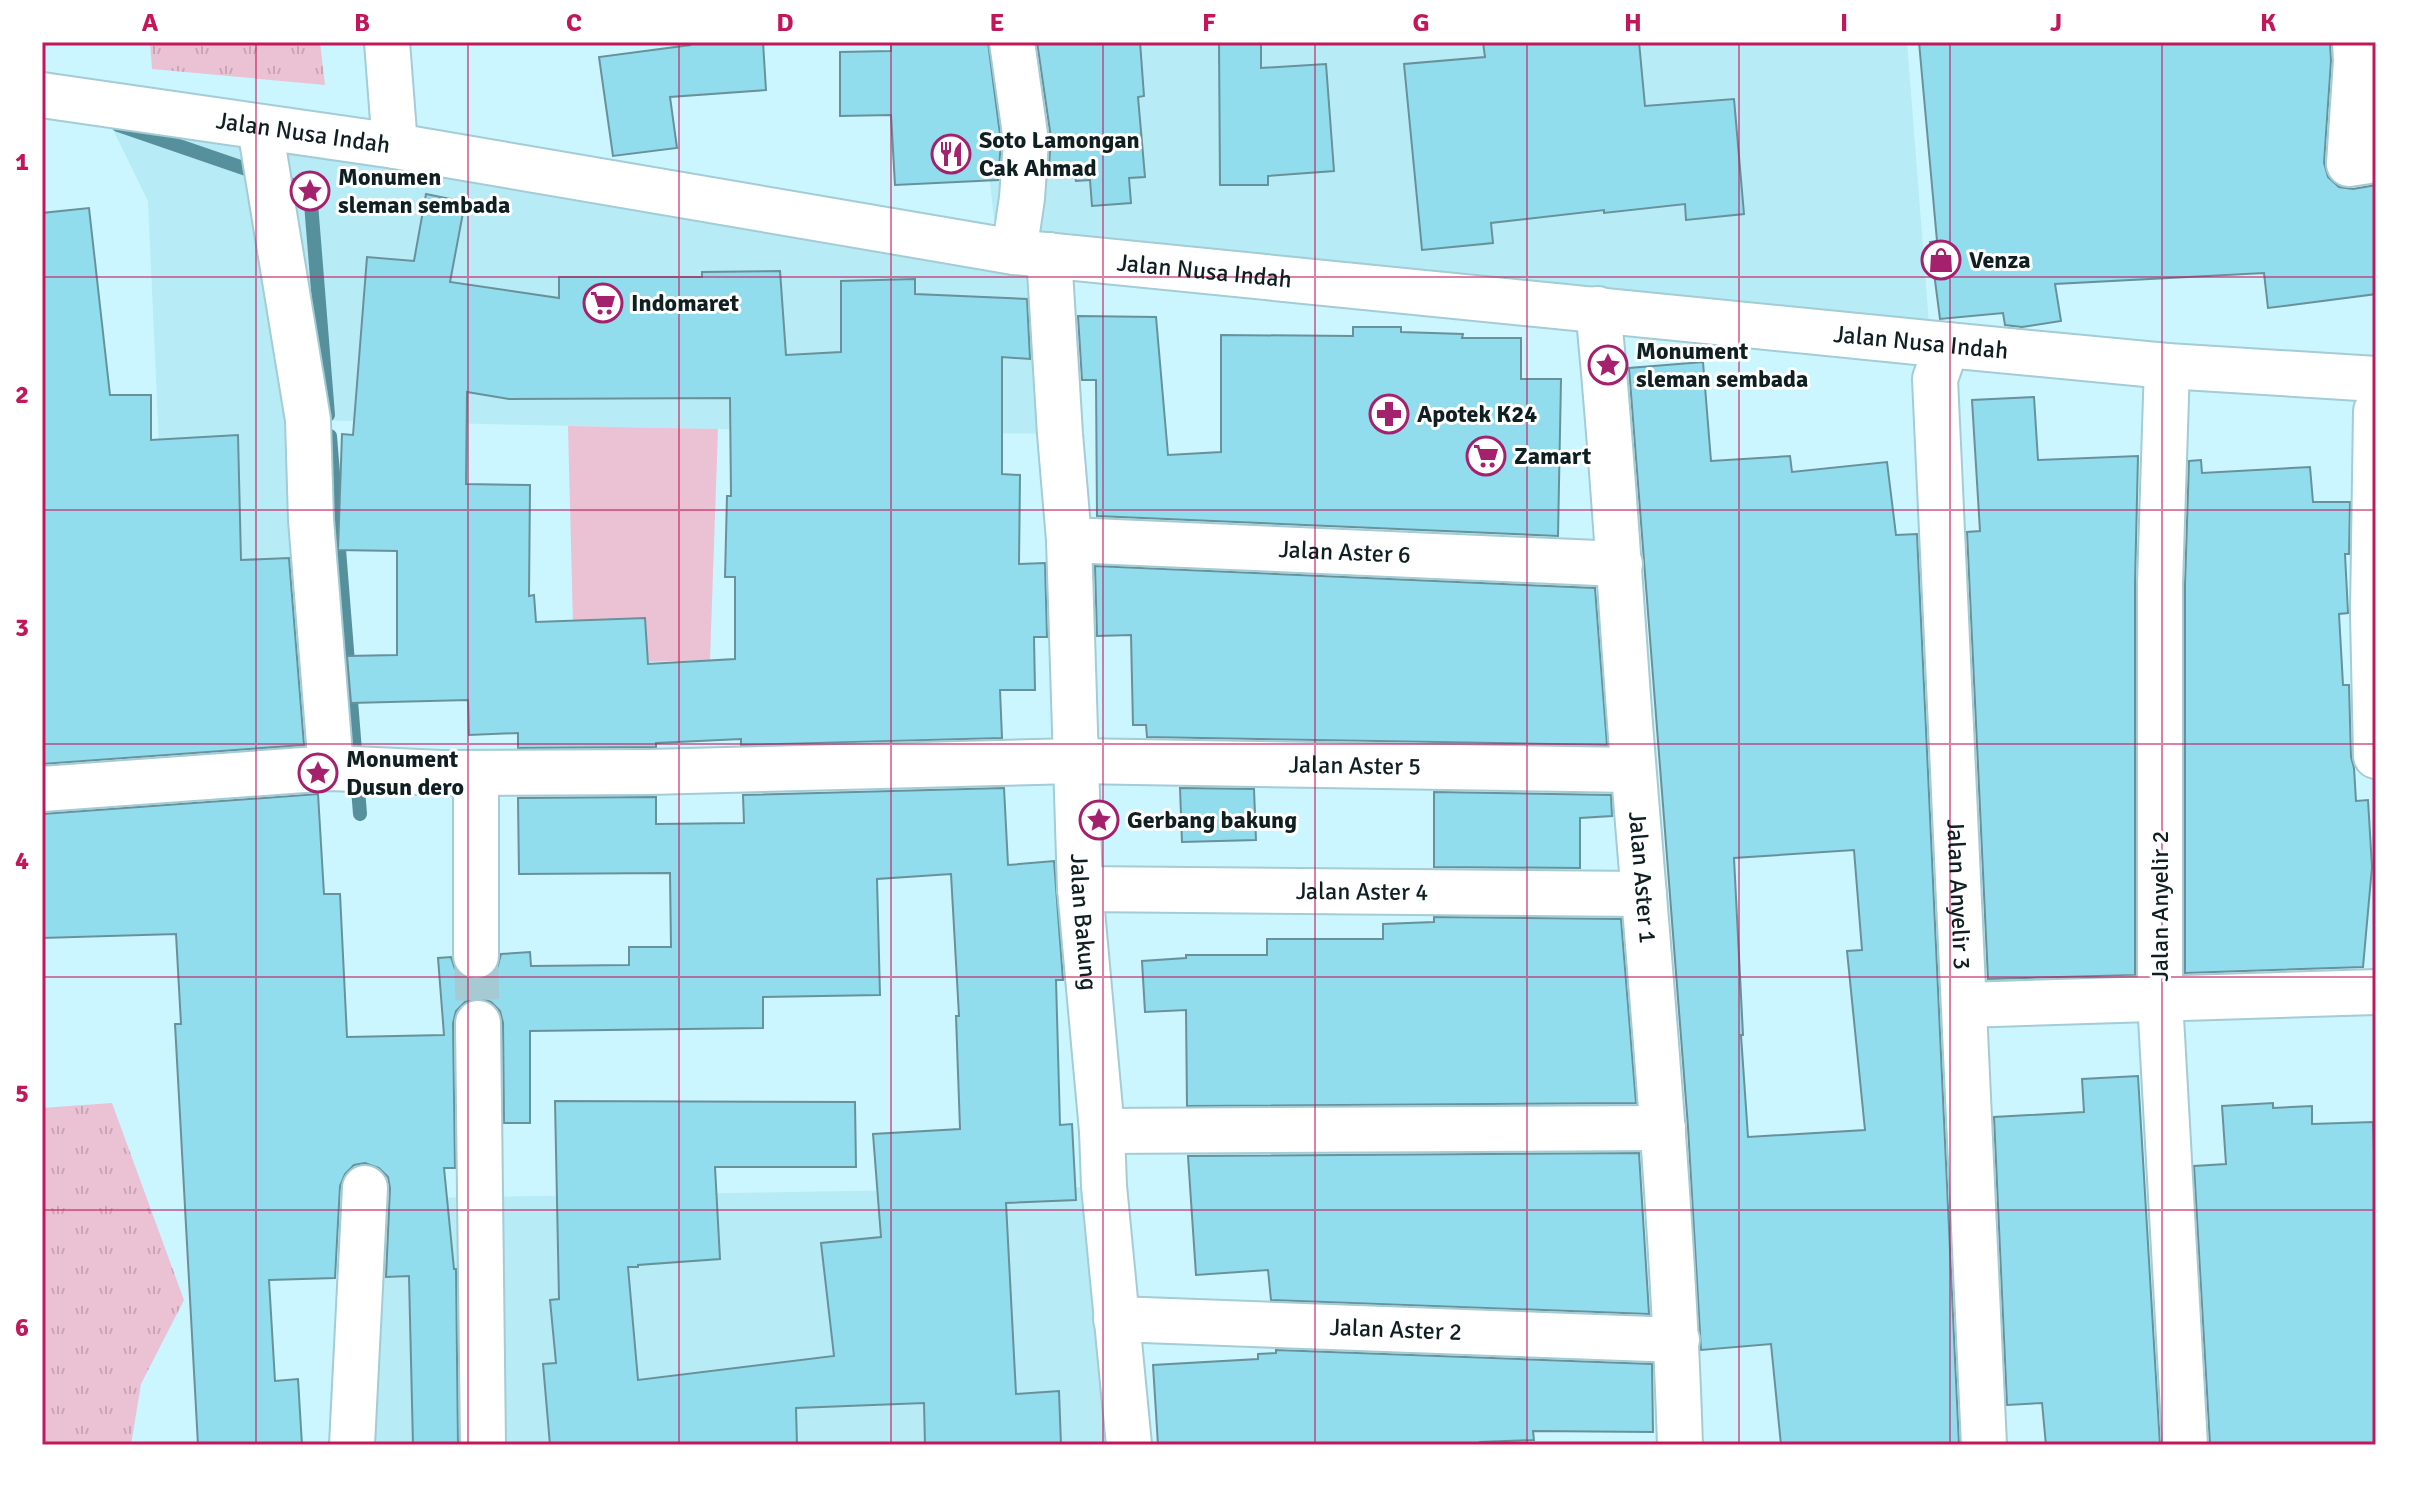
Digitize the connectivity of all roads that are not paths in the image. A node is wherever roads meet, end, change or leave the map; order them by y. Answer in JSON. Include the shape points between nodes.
{"nodes":[{"id":1,"x":387,"y":42,"type":"edge"},
{"id":2,"x":1012,"y":42,"type":"edge"},
{"id":3,"x":2355,"y":42,"type":"edge"},
{"id":4,"x":42,"y":95,"type":"edge"},
{"id":5,"x":260,"y":128,"type":"junction"},
{"id":6,"x":395,"y":146,"type":"junction"},
{"id":7,"x":2362,"y":162,"type":"edge"},
{"id":8,"x":1032,"y":253,"type":"junction"},
{"id":9,"x":1598,"y":309,"type":"junction"},
{"id":10,"x":1947,"y":345,"type":"junction"},
{"id":11,"x":2167,"y":366,"type":"junction"},
{"id":12,"x":2376,"y":379,"type":"edge"},
{"id":13,"x":2376,"y":411,"type":"edge"},
{"id":14,"x":1069,"y":540,"type":"junction"},
{"id":15,"x":1620,"y":564,"type":"junction"},
{"id":16,"x":2374,"y":613,"type":"edge"},
{"id":17,"x":2376,"y":756,"type":"edge"},
{"id":18,"x":1075,"y":761,"type":"junction"},
{"id":19,"x":331,"y":768,"type":"junction"},
{"id":20,"x":1633,"y":770,"type":"junction"},
{"id":21,"x":476,"y":773,"type":"junction"},
{"id":22,"x":42,"y":789,"type":"edge"},
{"id":23,"x":1080,"y":889,"type":"junction"},
{"id":24,"x":1644,"y":894,"type":"junction"},
{"id":25,"x":476,"y":956,"type":"tunnel mouth"},
{"id":26,"x":2376,"y":992,"type":"edge"},
{"id":27,"x":2160,"y":1000,"type":"junction"},
{"id":28,"x":1964,"y":1005,"type":"junction"},
{"id":29,"x":478,"y":1023,"type":"tunnel mouth"},
{"id":30,"x":1663,"y":1128,"type":"junction"},
{"id":31,"x":1102,"y":1131,"type":"junction"},
{"id":32,"x":365,"y":1188,"type":"dead end"},
{"id":33,"x":1116,"y":1319,"type":"junction"},
{"id":34,"x":1677,"y":1340,"type":"junction"},
{"id":35,"x":352,"y":1445,"type":"edge"},
{"id":36,"x":483,"y":1445,"type":"edge"},
{"id":37,"x":1129,"y":1445,"type":"edge"},
{"id":38,"x":1680,"y":1445,"type":"edge"},
{"id":39,"x":1984,"y":1445,"type":"edge"},
{"id":40,"x":2185,"y":1445,"type":"edge"}],
"edges":[{"from":1,"to":6,"type":"street"},
{"from":2,"to":8,"type":"street","name":"Jalan Bakung","via":[[1026,141],[1022,198]]},
{"from":3,"to":7,"type":"street"},
{"from":4,"to":5,"type":"street","name":"Jalan Nusa Indah"},
{"from":5,"to":6,"type":"street","name":"Jalan Nusa Indah"},
{"from":5,"to":19,"type":"street","via":[[308,420]]},
{"from":6,"to":8,"type":"street","name":"Jalan Nusa Indah"},
{"from":8,"to":9,"type":"street","name":"Jalan Nusa Indah"},
{"from":8,"to":14,"type":"street","name":"Jalan Bakung","via":[[1060,434]]},
{"from":9,"to":10,"type":"street","name":"Jalan Nusa Indah"},
{"from":9,"to":15,"type":"street","name":"Jalan Aster 1"},
{"from":10,"to":11,"type":"street","name":"Jalan Nusa Indah"},
{"from":10,"to":28,"type":"street","name":"Jalan Anyelir 3","via":[[1935,379]]},
{"from":11,"to":12,"type":"street","name":"Jalan Nusa Indah"},
{"from":11,"to":27,"type":"street","name":"Jalan Anyelir 2","via":[[2160,584]]},
{"from":13,"to":16,"type":"street"},
{"from":14,"to":15,"type":"street","name":"Jalan Aster 6"},
{"from":14,"to":18,"type":"street","name":"Jalan Bakung"},
{"from":15,"to":20,"type":"street","name":"Jalan Aster 1"},
{"from":16,"to":17,"type":"street"},
{"from":18,"to":20,"type":"street","name":"Jalan Aster 5"},
{"from":18,"to":21,"type":"street","name":"Jalan Aster 5"},
{"from":18,"to":23,"type":"street","name":"Jalan Bakung"},
{"from":19,"to":21,"type":"street","name":"Jalan Aster 5"},
{"from":19,"to":22,"type":"street","name":"Jalan Aster 5"},
{"from":20,"to":24,"type":"street","name":"Jalan Aster 1"},
{"from":21,"to":25,"type":"street"},
{"from":23,"to":24,"type":"street","name":"Jalan Aster 4"},
{"from":23,"to":31,"type":"street","name":"Jalan Bakung"},
{"from":24,"to":30,"type":"street","name":"Jalan Aster 1"},
{"from":26,"to":27,"type":"street"},
{"from":27,"to":28,"type":"street"},
{"from":27,"to":40,"type":"street","name":"Jalan Anyelir 2"},
{"from":28,"to":39,"type":"street","name":"Jalan Anyelir 3"},
{"from":29,"to":36,"type":"street"},
{"from":30,"to":31,"type":"street"},
{"from":30,"to":34,"type":"street","name":"Jalan Aster 1"},
{"from":31,"to":33,"type":"street","name":"Jalan Bakung"},
{"from":32,"to":35,"type":"street"},
{"from":33,"to":34,"type":"street","name":"Jalan Aster 2"},
{"from":33,"to":37,"type":"street","name":"Jalan Bakung"},
{"from":34,"to":38,"type":"street","name":"Jalan Aster 1"}]}
